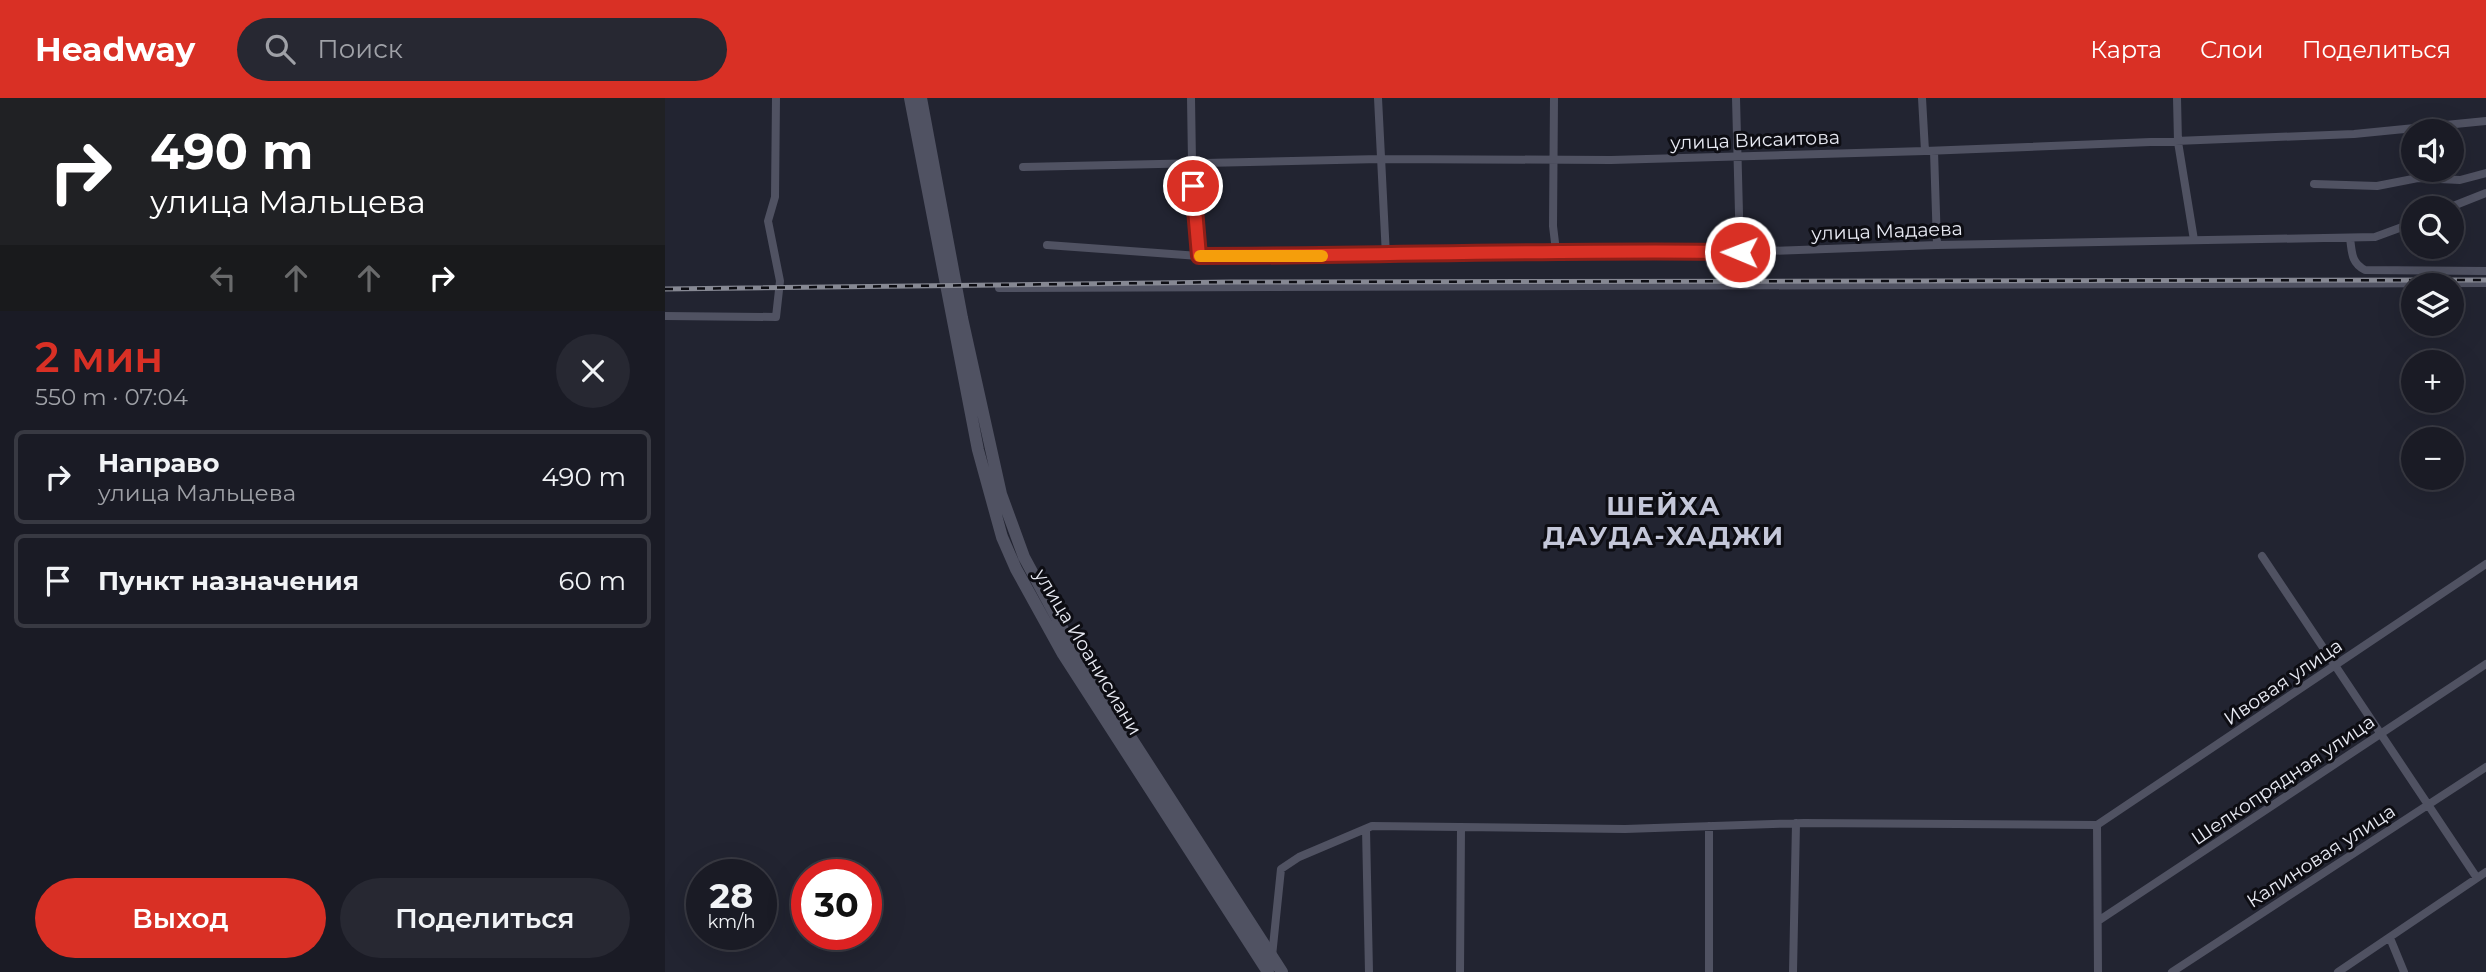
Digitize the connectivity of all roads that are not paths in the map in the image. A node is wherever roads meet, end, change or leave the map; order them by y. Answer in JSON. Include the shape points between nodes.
{"nodes":[{"id":1,"x":776,"y":98,"type":"edge"},
{"id":2,"x":910,"y":98,"type":"edge"},
{"id":3,"x":921,"y":98,"type":"edge"},
{"id":4,"x":1191,"y":98,"type":"edge"},
{"id":5,"x":1378,"y":98,"type":"edge"},
{"id":6,"x":1554,"y":98,"type":"edge"},
{"id":7,"x":1736,"y":98,"type":"edge"},
{"id":8,"x":1922,"y":98,"type":"edge"},
{"id":9,"x":2177,"y":98,"type":"edge"},
{"id":10,"x":2486,"y":121,"type":"edge"},
{"id":11,"x":2178,"y":142,"type":"junction"},
{"id":12,"x":1930,"y":151,"type":"junction"},
{"id":13,"x":1737,"y":154,"type":"junction"},
{"id":14,"x":1380,"y":159,"type":"junction"},
{"id":15,"x":1554,"y":159,"type":"junction"},
{"id":16,"x":1192,"y":162,"type":"junction"},
{"id":17,"x":1023,"y":167,"type":"dead end"},
{"id":18,"x":2486,"y":173,"type":"edge"},
{"id":19,"x":2314,"y":184,"type":"dead end"},
{"id":20,"x":2486,"y":192,"type":"edge"},
{"id":21,"x":2464,"y":201,"type":"edge"},
{"id":22,"x":2401,"y":227,"type":"edge"},
{"id":23,"x":2350,"y":238,"type":"junction"},
{"id":24,"x":2194,"y":240,"type":"junction"},
{"id":25,"x":1047,"y":245,"type":"dead end"},
{"id":26,"x":1937,"y":245,"type":"junction"},
{"id":27,"x":1556,"y":251,"type":"junction"},
{"id":28,"x":1740,"y":252,"type":"junction"},
{"id":29,"x":944,"y":253,"type":"junction"},
{"id":30,"x":1199,"y":256,"type":"junction"},
{"id":31,"x":1386,"y":256,"type":"junction"},
{"id":32,"x":2486,"y":271,"type":"edge"},
{"id":33,"x":2486,"y":283,"type":"edge"},
{"id":34,"x":999,"y":288,"type":"dead end"},
{"id":35,"x":665,"y":316,"type":"edge"},
{"id":36,"x":2262,"y":556,"type":"dead end"},
{"id":37,"x":2486,"y":564,"type":"edge"},
{"id":38,"x":2486,"y":664,"type":"edge"},
{"id":39,"x":2335,"y":666,"type":"junction"},
{"id":40,"x":2380,"y":733,"type":"junction"},
{"id":41,"x":2486,"y":767,"type":"edge"},
{"id":42,"x":2430,"y":804,"type":"junction"},
{"id":43,"x":1796,"y":823,"type":"junction"},
{"id":44,"x":2097,"y":825,"type":"junction"},
{"id":45,"x":1709,"y":826,"type":"junction"},
{"id":46,"x":1461,"y":828,"type":"junction"},
{"id":47,"x":1366,"y":829,"type":"junction"},
{"id":48,"x":2486,"y":872,"type":"edge"},
{"id":49,"x":2477,"y":878,"type":"junction"},
{"id":50,"x":2098,"y":921,"type":"junction"},
{"id":51,"x":2390,"y":938,"type":"junction"},
{"id":52,"x":1268,"y":964,"type":"edge"},
{"id":53,"x":1282,"y":972,"type":"edge"},
{"id":54,"x":1369,"y":972,"type":"edge"},
{"id":55,"x":1460,"y":972,"type":"edge"},
{"id":56,"x":1709,"y":972,"type":"edge"},
{"id":57,"x":1793,"y":972,"type":"edge"},
{"id":58,"x":2098,"y":972,"type":"edge"},
{"id":59,"x":2172,"y":972,"type":"edge"},
{"id":60,"x":2338,"y":972,"type":"edge"},
{"id":61,"x":2405,"y":972,"type":"edge"}],
"edges":[{"from":1,"to":35,"type":"street","via":[[775,197],[768,221],[780,281],[775,317]]},
{"from":2,"to":29,"type":"main road"},
{"from":3,"to":29,"type":"main road"},
{"from":4,"to":16,"type":"street"},
{"from":5,"to":14,"type":"street"},
{"from":6,"to":15,"type":"street"},
{"from":7,"to":13,"type":"street"},
{"from":8,"to":12,"type":"street"},
{"from":9,"to":11,"type":"street"},
{"from":10,"to":11,"type":"street","name":"улица Висаитова","via":[[2354,134]]},
{"from":11,"to":12,"type":"street","name":"улица Висаитова"},
{"from":11,"to":24,"type":"street"},
{"from":12,"to":13,"type":"street","name":"улица Висаитова"},
{"from":12,"to":26,"type":"street"},
{"from":13,"to":15,"type":"street","name":"улица Висаитова"},
{"from":13,"to":28,"type":"street"},
{"from":14,"to":15,"type":"street","name":"улица Висаитова"},
{"from":14,"to":16,"type":"street","name":"улица Висаитова"},
{"from":14,"to":31,"type":"street"},
{"from":15,"to":27,"type":"street"},
{"from":16,"to":17,"type":"street","name":"улица Висаитова"},
{"from":16,"to":30,"type":"street"},
{"from":18,"to":19,"type":"street","via":[[2460,180],[2418,178],[2377,186]]},
{"from":20,"to":21,"type":"street"},
{"from":22,"to":23,"type":"street","name":"улица Мадаева","via":[[2375,237]]},
{"from":23,"to":24,"type":"street","name":"улица Мадаева"},
{"from":23,"to":32,"type":"street","via":[[2356,266],[2365,270]]},
{"from":24,"to":26,"type":"street","name":"улица Мадаева"},
{"from":25,"to":30,"type":"street","name":"улица Мадаева"},
{"from":26,"to":28,"type":"street","name":"улица Мадаева"},
{"from":27,"to":28,"type":"street","name":"улица Мадаева"},
{"from":27,"to":31,"type":"street","name":"улица Мадаева"},
{"from":29,"to":52,"type":"main road","via":[[1001,494],[1033,577]]},
{"from":30,"to":31,"type":"street","name":"улица Мадаева"},
{"from":33,"to":34,"type":"street"},
{"from":36,"to":39,"type":"street"},
{"from":37,"to":39,"type":"street","name":"Ивовая улица"},
{"from":38,"to":40,"type":"street","name":"Шелкопрядная улица"},
{"from":39,"to":40,"type":"street"},
{"from":39,"to":44,"type":"street","name":"Ивовая улица"},
{"from":40,"to":42,"type":"street"},
{"from":40,"to":50,"type":"street","name":"Шелкопрядная улица"},
{"from":41,"to":42,"type":"street","name":"Калиновая улица"},
{"from":42,"to":49,"type":"street"},
{"from":42,"to":59,"type":"street","name":"Калиновая улица"},
{"from":43,"to":44,"type":"street"},
{"from":43,"to":45,"type":"street"},
{"from":43,"to":57,"type":"street"},
{"from":44,"to":50,"type":"street"},
{"from":45,"to":46,"type":"street"},
{"from":45,"to":56,"type":"street"},
{"from":46,"to":47,"type":"street"},
{"from":46,"to":55,"type":"street"},
{"from":47,"to":52,"type":"street","via":[[1281,869]]},
{"from":47,"to":54,"type":"street"},
{"from":48,"to":49,"type":"street"},
{"from":49,"to":51,"type":"street"},
{"from":50,"to":58,"type":"street"},
{"from":51,"to":60,"type":"street"},
{"from":51,"to":61,"type":"street"},
{"from":52,"to":53,"type":"main road"}]}
